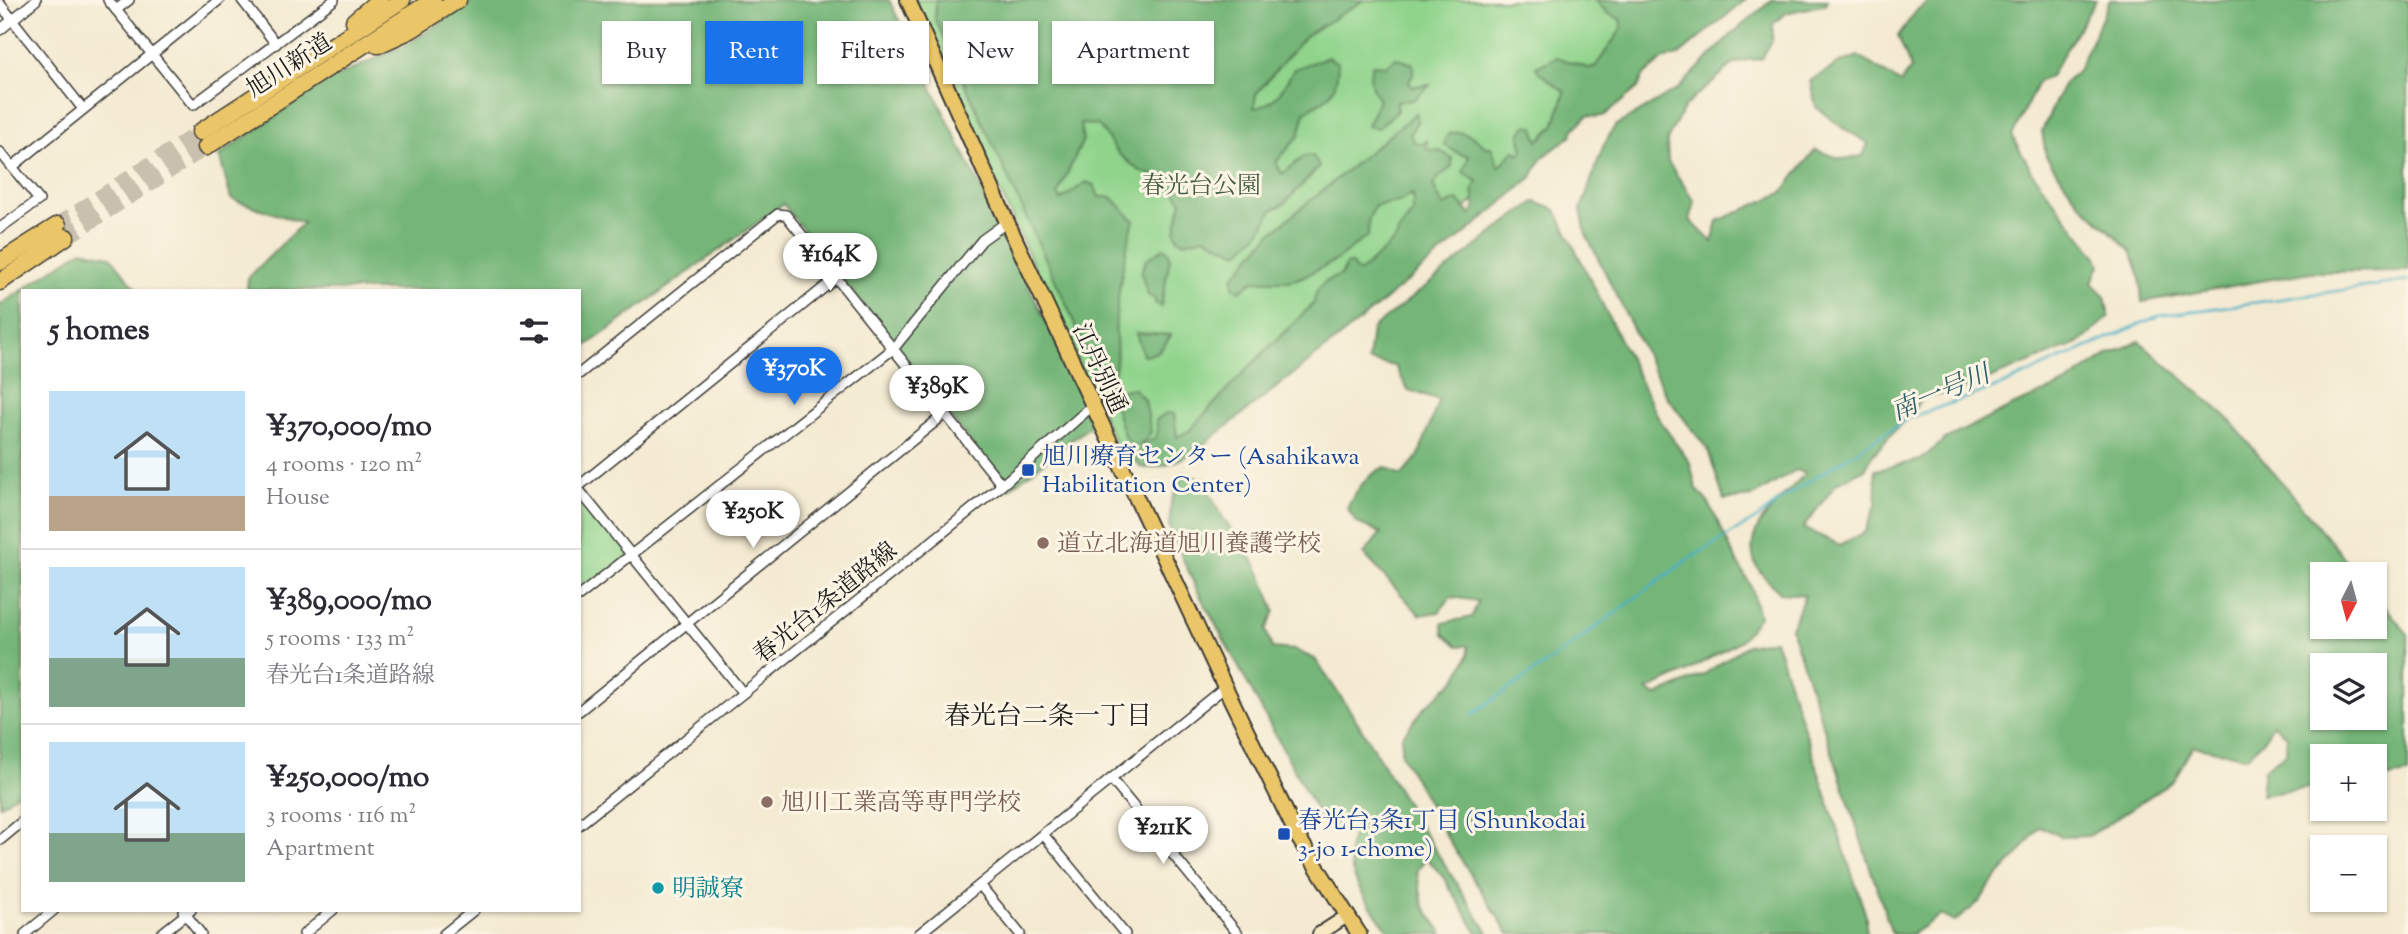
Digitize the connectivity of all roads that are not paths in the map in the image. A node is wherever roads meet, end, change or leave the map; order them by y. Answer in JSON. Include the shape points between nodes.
{"nodes":[{"id":1,"x":36,"y":0,"type":"edge"},
{"id":2,"x":108,"y":0,"type":"edge"},
{"id":3,"x":129,"y":0,"type":"edge"},
{"id":4,"x":219,"y":0,"type":"edge"},
{"id":5,"x":242,"y":0,"type":"edge"},
{"id":6,"x":334,"y":0,"type":"edge"},
{"id":7,"x":379,"y":0,"type":"edge"},
{"id":8,"x":402,"y":0,"type":"edge"},
{"id":9,"x":433,"y":0,"type":"edge"},
{"id":10,"x":458,"y":0,"type":"edge"},
{"id":11,"x":908,"y":0,"type":"edge"},
{"id":12,"x":0,"y":4,"type":"edge"},
{"id":13,"x":322,"y":4,"type":"edge"},
{"id":14,"x":116,"y":10,"type":"junction"},
{"id":15,"x":13,"y":19,"type":"junction"},
{"id":16,"x":0,"y":30,"type":"edge"},
{"id":17,"x":276,"y":44,"type":"junction"},
{"id":18,"x":152,"y":55,"type":"junction"},
{"id":19,"x":304,"y":64,"type":"junction"},
{"id":20,"x":324,"y":69,"type":"junction"},
{"id":21,"x":83,"y":109,"type":"junction"},
{"id":22,"x":0,"y":152,"type":"edge"},
{"id":23,"x":12,"y":167,"type":"junction"},
{"id":24,"x":1007,"y":222,"type":"junction"},
{"id":25,"x":0,"y":228,"type":"edge"},
{"id":26,"x":0,"y":262,"type":"edge"},
{"id":27,"x":836,"y":278,"type":"junction"},
{"id":28,"x":0,"y":282,"type":"edge"},
{"id":29,"x":894,"y":348,"type":"junction"},
{"id":30,"x":581,"y":372,"type":"edge"},
{"id":31,"x":1093,"y":406,"type":"junction"},
{"id":32,"x":946,"y":413,"type":"junction"},
{"id":33,"x":1002,"y":485,"type":"junction"},
{"id":34,"x":581,"y":486,"type":"edge"},
{"id":35,"x":581,"y":491,"type":"edge"},
{"id":36,"x":631,"y":554,"type":"junction"},
{"id":37,"x":581,"y":594,"type":"edge"},
{"id":38,"x":686,"y":624,"type":"junction"},
{"id":39,"x":1225,"y":687,"type":"junction"},
{"id":40,"x":743,"y":693,"type":"junction"},
{"id":41,"x":581,"y":709,"type":"edge"},
{"id":42,"x":1111,"y":779,"type":"junction"},
{"id":43,"x":21,"y":823,"type":"edge"},
{"id":44,"x":581,"y":823,"type":"edge"},
{"id":45,"x":1043,"y":834,"type":"junction"},
{"id":46,"x":0,"y":840,"type":"edge"},
{"id":47,"x":980,"y":885,"type":"junction"},
{"id":48,"x":52,"y":912,"type":"edge"},
{"id":49,"x":185,"y":912,"type":"edge"},
{"id":50,"x":187,"y":912,"type":"edge"},
{"id":51,"x":331,"y":912,"type":"edge"},
{"id":52,"x":472,"y":912,"type":"edge"},
{"id":53,"x":1347,"y":916,"type":"junction"},
{"id":54,"x":24,"y":934,"type":"edge"},
{"id":55,"x":161,"y":934,"type":"edge"},
{"id":56,"x":201,"y":934,"type":"edge"},
{"id":57,"x":304,"y":934,"type":"edge"},
{"id":58,"x":444,"y":934,"type":"edge"},
{"id":59,"x":919,"y":934,"type":"edge"},
{"id":60,"x":1020,"y":934,"type":"edge"},
{"id":61,"x":1125,"y":934,"type":"edge"},
{"id":62,"x":1238,"y":934,"type":"edge"},
{"id":63,"x":1318,"y":934,"type":"edge"},
{"id":64,"x":1359,"y":934,"type":"edge"}],
"edges":[{"from":1,"to":15,"type":"street"},
{"from":2,"to":14,"type":"street"},
{"from":3,"to":14,"type":"street"},
{"from":4,"to":18,"type":"street"},
{"from":5,"to":17,"type":"street"},
{"from":6,"to":13,"type":"street"},
{"from":7,"to":19,"type":"highway"},
{"from":8,"to":19,"type":"highway","name":"旭川新道"},
{"from":9,"to":20,"type":"highway","name":"旭川新道"},
{"from":10,"to":20,"type":"highway","via":[[411,30]]},
{"from":11,"to":24,"type":"main road","name":"江丹別通"},
{"from":12,"to":15,"type":"street"},
{"from":13,"to":17,"type":"street"},
{"from":14,"to":18,"type":"street"},
{"from":15,"to":16,"type":"street"},
{"from":15,"to":21,"type":"street"},
{"from":17,"to":18,"type":"street","via":[[192,105]]},
{"from":18,"to":21,"type":"street"},
{"from":19,"to":20,"type":"highway","name":"旭川新道","via":[[203,139]]},
{"from":21,"to":23,"type":"street"},
{"from":22,"to":23,"type":"street"},
{"from":23,"to":25,"type":"street","via":[[38,200]]},
{"from":24,"to":29,"type":"street","via":[[982,240]]},
{"from":24,"to":31,"type":"main road","name":"江丹別通"},
{"from":26,"to":28,"type":"highway","via":[[62,231]]},
{"from":27,"to":29,"type":"street"},
{"from":27,"to":30,"type":"street","via":[[786,215],[778,214]]},
{"from":27,"to":34,"type":"street"},
{"from":29,"to":32,"type":"street"},
{"from":29,"to":36,"type":"street"},
{"from":31,"to":33,"type":"street","name":"春光台1条道路線"},
{"from":31,"to":39,"type":"main road","name":"江丹別通"},
{"from":32,"to":33,"type":"street"},
{"from":32,"to":38,"type":"street"},
{"from":33,"to":40,"type":"street","name":"春光台1条道路線"},
{"from":35,"to":36,"type":"street"},
{"from":36,"to":37,"type":"street"},
{"from":36,"to":38,"type":"street"},
{"from":38,"to":40,"type":"street"},
{"from":38,"to":41,"type":"street"},
{"from":39,"to":42,"type":"street"},
{"from":39,"to":53,"type":"main road","name":"江丹別通","via":[[1298,837]]},
{"from":40,"to":44,"type":"street","name":"春光台1条道路線"},
{"from":42,"to":45,"type":"street"},
{"from":42,"to":62,"type":"street"},
{"from":43,"to":46,"type":"street"},
{"from":45,"to":47,"type":"street"},
{"from":45,"to":61,"type":"street"},
{"from":47,"to":59,"type":"street"},
{"from":47,"to":60,"type":"street"},
{"from":48,"to":54,"type":"street"},
{"from":49,"to":55,"type":"street"},
{"from":50,"to":56,"type":"street"},
{"from":51,"to":57,"type":"street"},
{"from":52,"to":58,"type":"street"},
{"from":53,"to":63,"type":"street"},
{"from":53,"to":64,"type":"main road","name":"江丹別通"}]}
